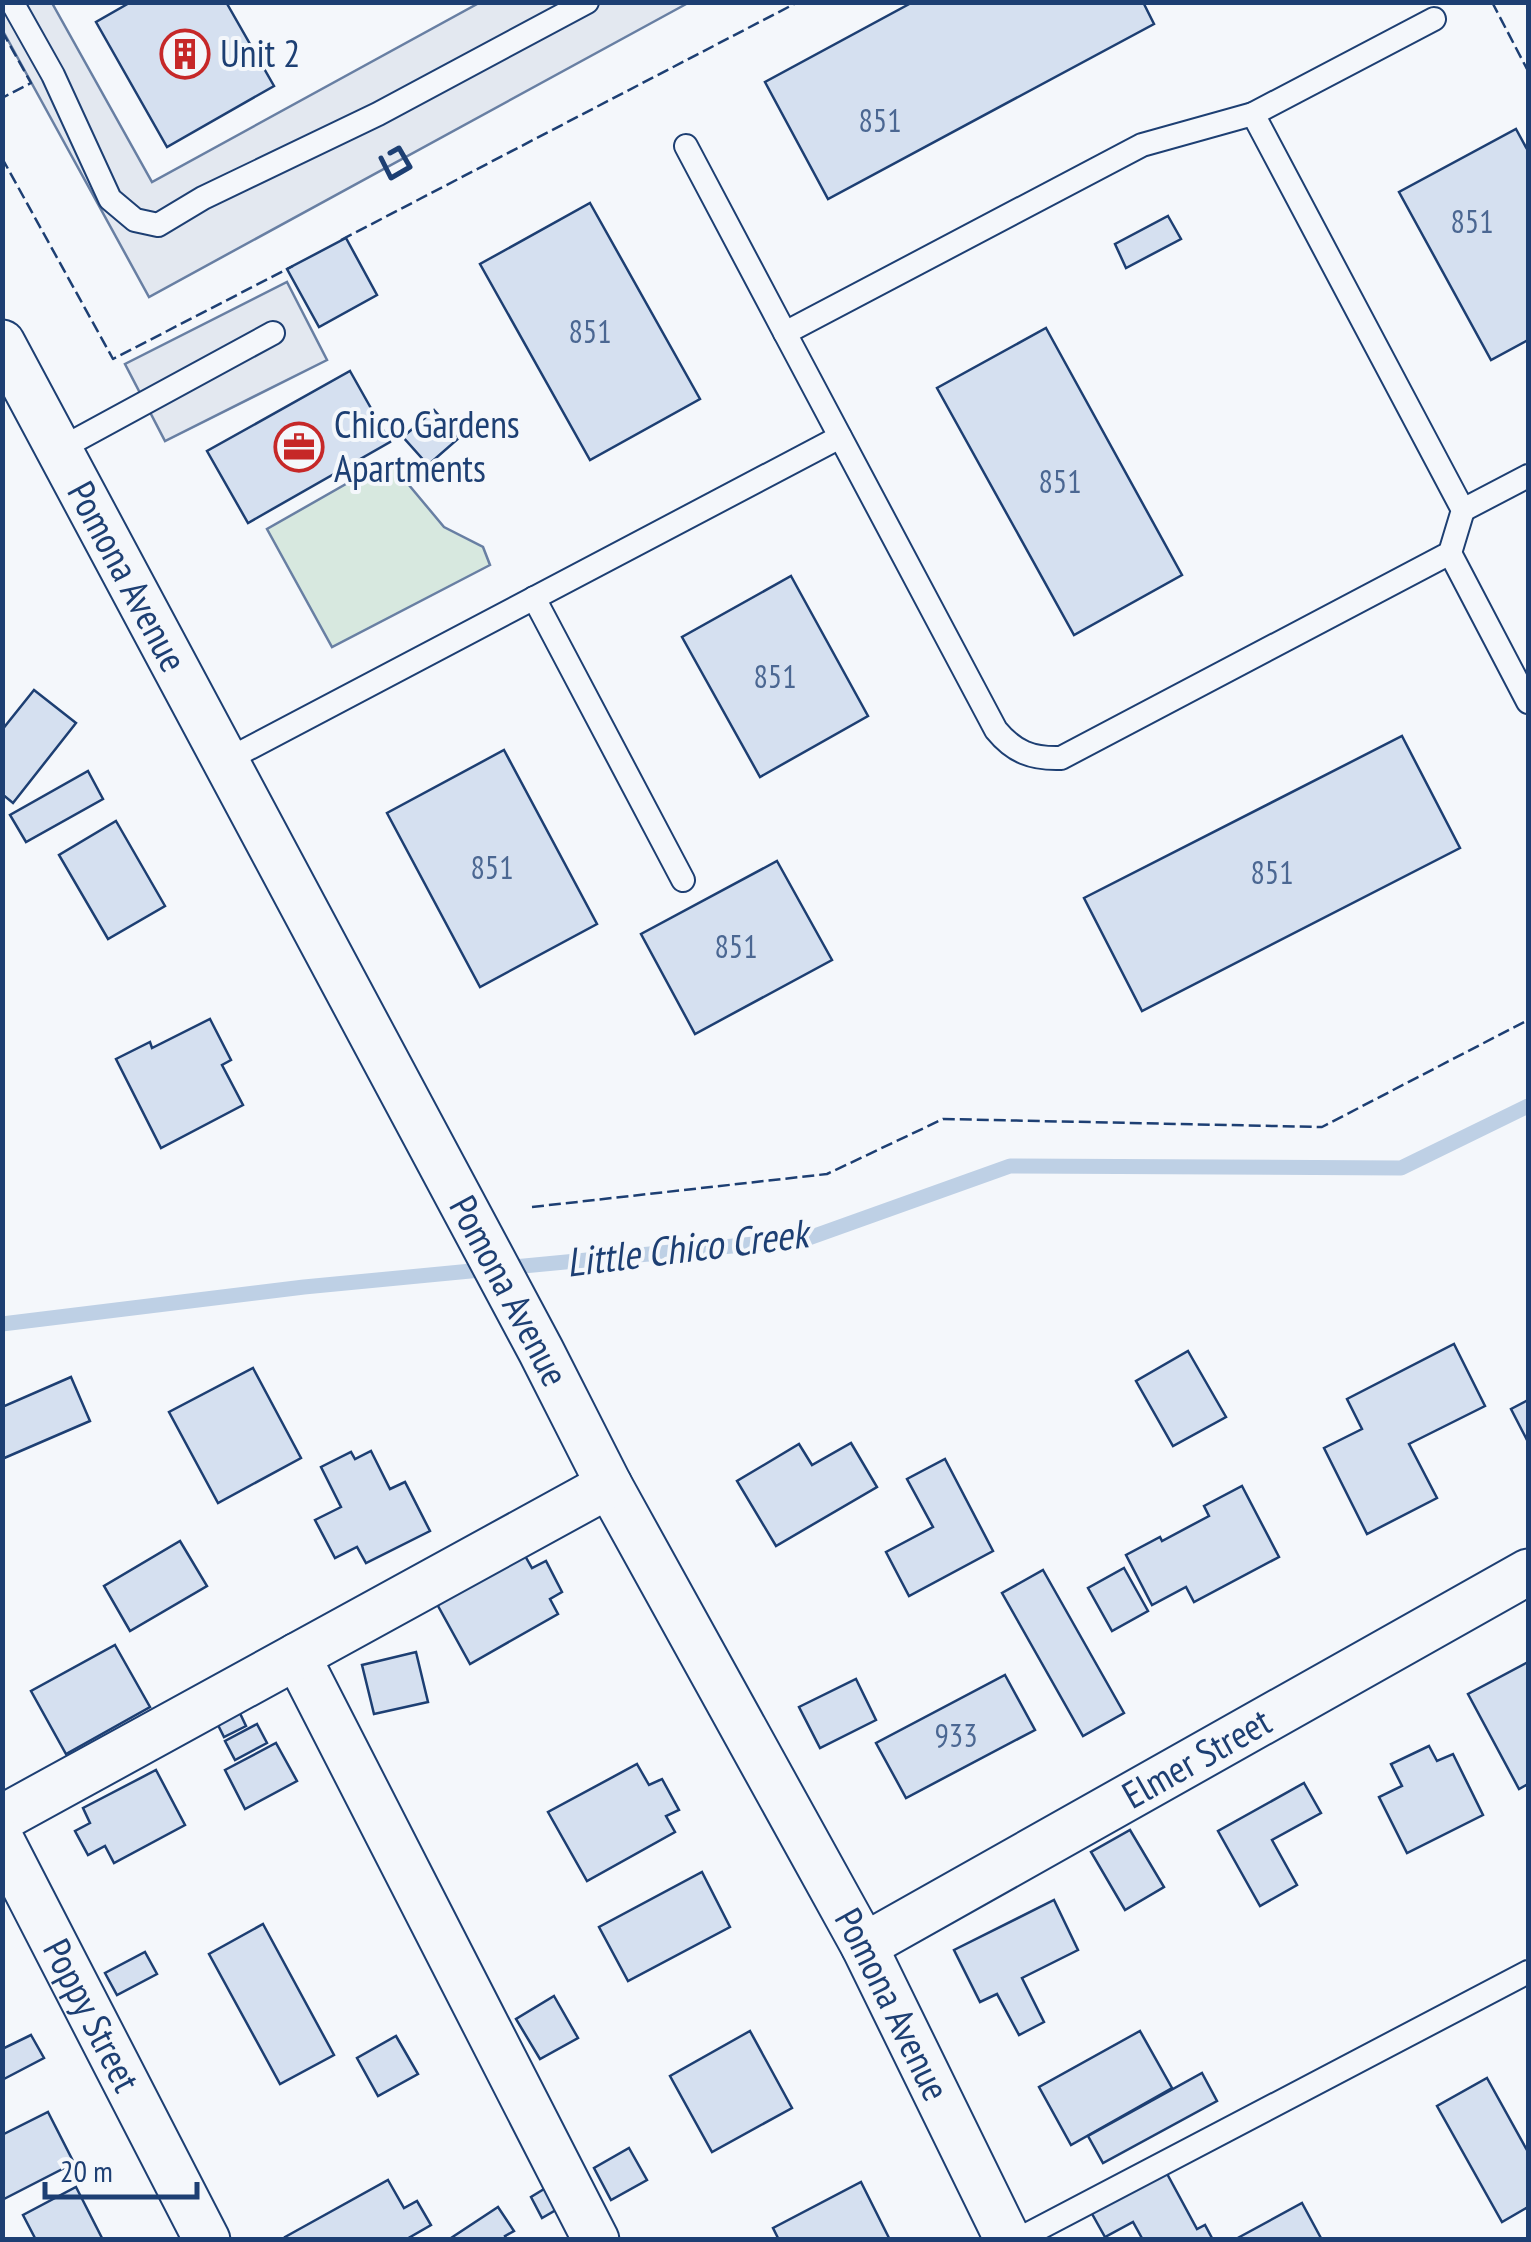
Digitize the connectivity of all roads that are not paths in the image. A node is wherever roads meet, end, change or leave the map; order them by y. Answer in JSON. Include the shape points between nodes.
{"nodes":[{"id":1,"x":12,"y":2,"type":"edge"},
{"id":2,"x":587,"y":2,"type":"edge"},
{"id":3,"x":1434,"y":19,"type":"dead end"},
{"id":4,"x":1253,"y":114,"type":"junction"},
{"id":5,"x":686,"y":146,"type":"dead end"},
{"id":6,"x":273,"y":333,"type":"dead end"},
{"id":7,"x":785,"y":334,"type":"junction"},
{"id":8,"x":2,"y":344,"type":"edge"},
{"id":9,"x":19,"y":413,"type":"edge"},
{"id":10,"x":840,"y":436,"type":"junction"},
{"id":11,"x":58,"y":450,"type":"junction"},
{"id":12,"x":1528,"y":476,"type":"edge"},
{"id":13,"x":1463,"y":510,"type":"junction"},
{"id":14,"x":1450,"y":554,"type":"junction"},
{"id":15,"x":534,"y":598,"type":"junction"},
{"id":16,"x":1528,"y":702,"type":"edge"},
{"id":17,"x":224,"y":761,"type":"junction"},
{"id":18,"x":684,"y":880,"type":"dead end"},
{"id":19,"x":609,"y":1485,"type":"junction"},
{"id":20,"x":1528,"y":1572,"type":"edge"},
{"id":21,"x":297,"y":1656,"type":"junction"},
{"id":22,"x":2,"y":1818,"type":"edge"},
{"id":23,"x":2,"y":1842,"type":"edge"},
{"id":24,"x":864,"y":1946,"type":"junction"},
{"id":25,"x":1528,"y":1972,"type":"edge"},
{"id":26,"x":207,"y":2240,"type":"edge"},
{"id":27,"x":596,"y":2240,"type":"edge"},
{"id":28,"x":1008,"y":2240,"type":"edge"},
{"id":29,"x":1017,"y":2240,"type":"edge"}],
"edges":[{"from":1,"to":2,"type":"lane","via":[[110,200],[134,220],[158,224]]},
{"from":3,"to":4,"type":"lane"},
{"from":4,"to":7,"type":"lane","via":[[1142,145]]},
{"from":4,"to":13,"type":"lane"},
{"from":5,"to":7,"type":"lane"},
{"from":6,"to":11,"type":"lane"},
{"from":7,"to":10,"type":"lane"},
{"from":8,"to":9,"type":"street","name":"Pomona Avenue"},
{"from":9,"to":11,"type":"street","name":"Pomona Avenue"},
{"from":10,"to":14,"type":"lane","via":[[996,730],[1040,759],[1061,758]]},
{"from":10,"to":15,"type":"lane"},
{"from":11,"to":17,"type":"street","name":"Pomona Avenue"},
{"from":12,"to":13,"type":"lane"},
{"from":13,"to":14,"type":"lane"},
{"from":14,"to":16,"type":"lane"},
{"from":15,"to":17,"type":"lane"},
{"from":15,"to":18,"type":"lane"},
{"from":17,"to":19,"type":"street","name":"Pomona Avenue"},
{"from":19,"to":21,"type":"street"},
{"from":19,"to":24,"type":"street","name":"Pomona Avenue"},
{"from":20,"to":24,"type":"street","name":"Elmer Street"},
{"from":21,"to":22,"type":"street"},
{"from":21,"to":27,"type":"street"},
{"from":23,"to":26,"type":"street","name":"Poppy Street"},
{"from":24,"to":28,"type":"street","name":"Pomona Avenue"},
{"from":25,"to":29,"type":"lane"}]}
